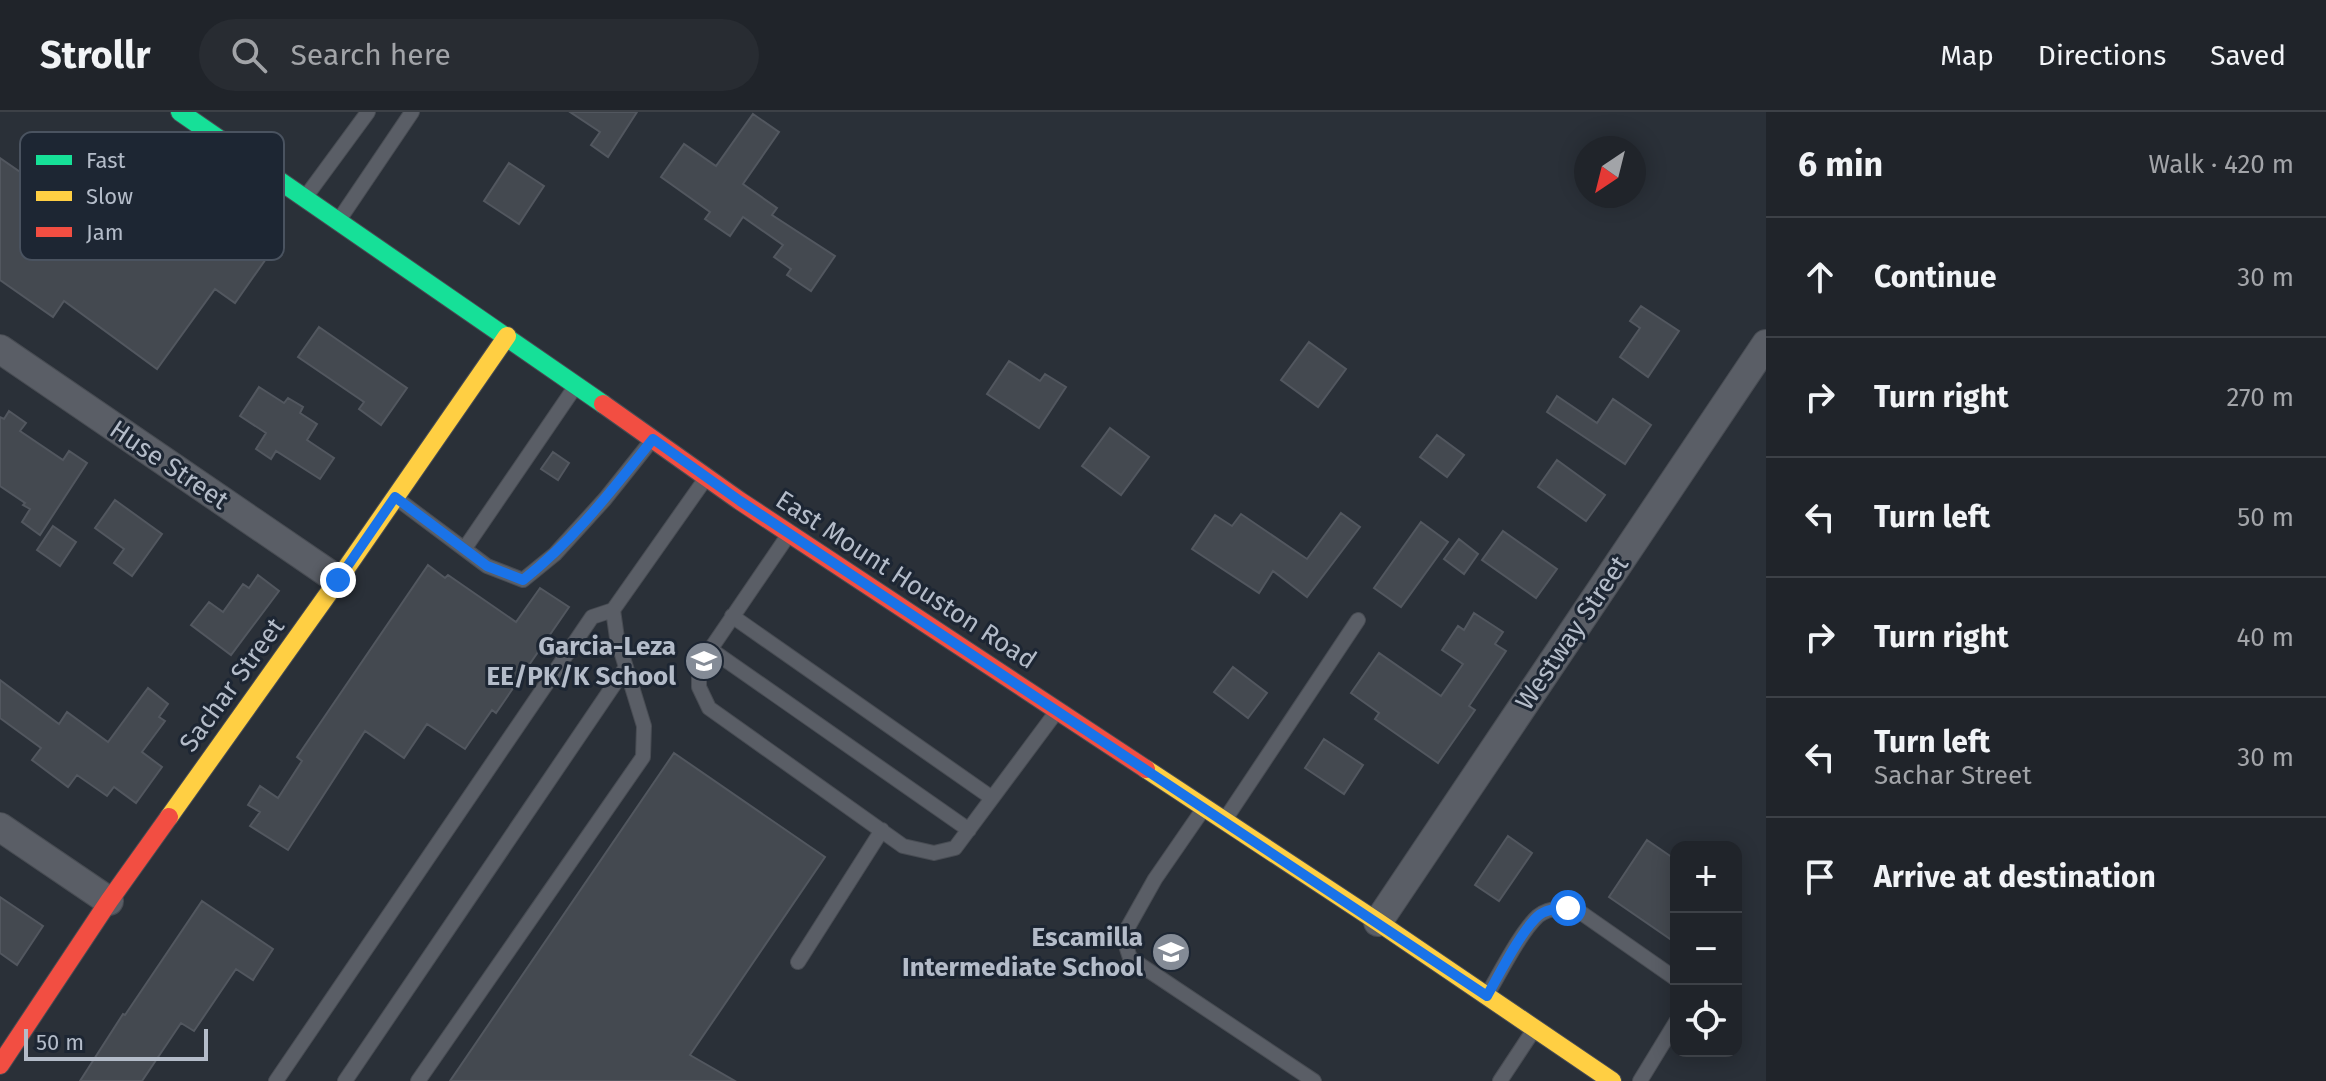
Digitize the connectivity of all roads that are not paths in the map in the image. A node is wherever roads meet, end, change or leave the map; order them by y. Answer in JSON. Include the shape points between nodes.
{"nodes":[{"id":1,"x":180,"y":112,"type":"edge"},
{"id":2,"x":368,"y":112,"type":"edge"},
{"id":3,"x":412,"y":112,"type":"edge"},
{"id":4,"x":209,"y":132,"type":"edge"},
{"id":5,"x":284,"y":184,"type":"edge"},
{"id":6,"x":305,"y":198,"type":"junction"},
{"id":7,"x":338,"y":220,"type":"junction"},
{"id":8,"x":507,"y":336,"type":"junction"},
{"id":9,"x":1766,"y":344,"type":"edge"},
{"id":10,"x":0,"y":349,"type":"edge"},
{"id":11,"x":576,"y":385,"type":"junction"},
{"id":12,"x":653,"y":439,"type":"junction"},
{"id":13,"x":706,"y":478,"type":"junction"},
{"id":14,"x":395,"y":497,"type":"junction"},
{"id":15,"x":789,"y":534,"type":"junction"},
{"id":16,"x":465,"y":548,"type":"junction"},
{"id":17,"x":338,"y":580,"type":"junction"},
{"id":18,"x":613,"y":610,"type":"junction"},
{"id":19,"x":732,"y":616,"type":"junction"},
{"id":20,"x":1358,"y":620,"type":"dead end"},
{"id":21,"x":710,"y":649,"type":"junction"},
{"id":22,"x":626,"y":667,"type":"junction"},
{"id":23,"x":1057,"y":711,"type":"junction"},
{"id":24,"x":992,"y":798,"type":"junction"},
{"id":25,"x":1204,"y":808,"type":"junction"},
{"id":26,"x":1224,"y":821,"type":"junction"},
{"id":27,"x":0,"y":827,"type":"edge"},
{"id":28,"x":882,"y":830,"type":"junction"},
{"id":29,"x":969,"y":830,"type":"junction"},
{"id":30,"x":109,"y":901,"type":"junction"},
{"id":31,"x":1378,"y":922,"type":"junction"},
{"id":32,"x":798,"y":962,"type":"dead end"},
{"id":33,"x":1670,"y":975,"type":"edge"},
{"id":34,"x":1487,"y":996,"type":"junction"},
{"id":35,"x":1535,"y":1029,"type":"junction"},
{"id":36,"x":1670,"y":1032,"type":"edge"},
{"id":37,"x":0,"y":1065,"type":"edge"},
{"id":38,"x":276,"y":1081,"type":"edge"},
{"id":39,"x":345,"y":1081,"type":"edge"},
{"id":40,"x":418,"y":1081,"type":"edge"},
{"id":41,"x":1314,"y":1081,"type":"edge"},
{"id":42,"x":1500,"y":1081,"type":"edge"},
{"id":43,"x":1612,"y":1081,"type":"edge"},
{"id":44,"x":1640,"y":1081,"type":"edge"}],
"edges":[{"from":1,"to":4,"type":"main road","name":"East Mount Houston Road"},
{"from":2,"to":6,"type":"lane"},
{"from":3,"to":7,"type":"lane"},
{"from":5,"to":6,"type":"main road","name":"East Mount Houston Road"},
{"from":6,"to":7,"type":"main road","name":"East Mount Houston Road"},
{"from":7,"to":8,"type":"main road","name":"East Mount Houston Road"},
{"from":8,"to":11,"type":"main road","name":"East Mount Houston Road"},
{"from":8,"to":14,"type":"main road","name":"Sachar Street"},
{"from":9,"to":31,"type":"street","name":"Westway Street"},
{"from":10,"to":17,"type":"street","name":"Huse Street"},
{"from":11,"to":12,"type":"main road","name":"East Mount Houston Road"},
{"from":11,"to":16,"type":"lane"},
{"from":12,"to":13,"type":"main road","name":"East Mount Houston Road"},
{"from":12,"to":16,"type":"lane","via":[[555,554],[523,580],[487,566]]},
{"from":13,"to":15,"type":"main road","name":"East Mount Houston Road"},
{"from":13,"to":18,"type":"lane"},
{"from":14,"to":16,"type":"lane"},
{"from":14,"to":17,"type":"main road","name":"Sachar Street"},
{"from":15,"to":19,"type":"lane"},
{"from":15,"to":23,"type":"main road","name":"East Mount Houston Road"},
{"from":17,"to":30,"type":"main road","name":"Sachar Street"},
{"from":18,"to":22,"type":"lane"},
{"from":18,"to":38,"type":"lane","via":[[592,617]]},
{"from":19,"to":21,"type":"lane"},
{"from":19,"to":24,"type":"lane"},
{"from":20,"to":26,"type":"lane"},
{"from":21,"to":28,"type":"lane","via":[[699,666],[699,687],[709,708]]},
{"from":21,"to":29,"type":"lane"},
{"from":22,"to":39,"type":"lane"},
{"from":22,"to":40,"type":"lane","via":[[644,726],[643,757]]},
{"from":23,"to":24,"type":"lane"},
{"from":23,"to":25,"type":"main road","name":"East Mount Houston Road"},
{"from":24,"to":29,"type":"lane"},
{"from":25,"to":26,"type":"main road","name":"East Mount Houston Road"},
{"from":25,"to":41,"type":"lane","via":[[1123,936],[1130,958]]},
{"from":26,"to":31,"type":"main road","name":"East Mount Houston Road"},
{"from":27,"to":30,"type":"street"},
{"from":28,"to":29,"type":"lane","via":[[903,846],[934,853],[955,848]]},
{"from":28,"to":32,"type":"lane"},
{"from":30,"to":37,"type":"main road","name":"Sachar Street"},
{"from":31,"to":34,"type":"main road","name":"East Mount Houston Road"},
{"from":33,"to":34,"type":"lane","via":[[1580,912],[1556,908],[1538,916]]},
{"from":34,"to":35,"type":"main road","name":"East Mount Houston Road"},
{"from":35,"to":42,"type":"lane"},
{"from":35,"to":43,"type":"main road","name":"East Mount Houston Road"},
{"from":36,"to":44,"type":"lane"}]}
